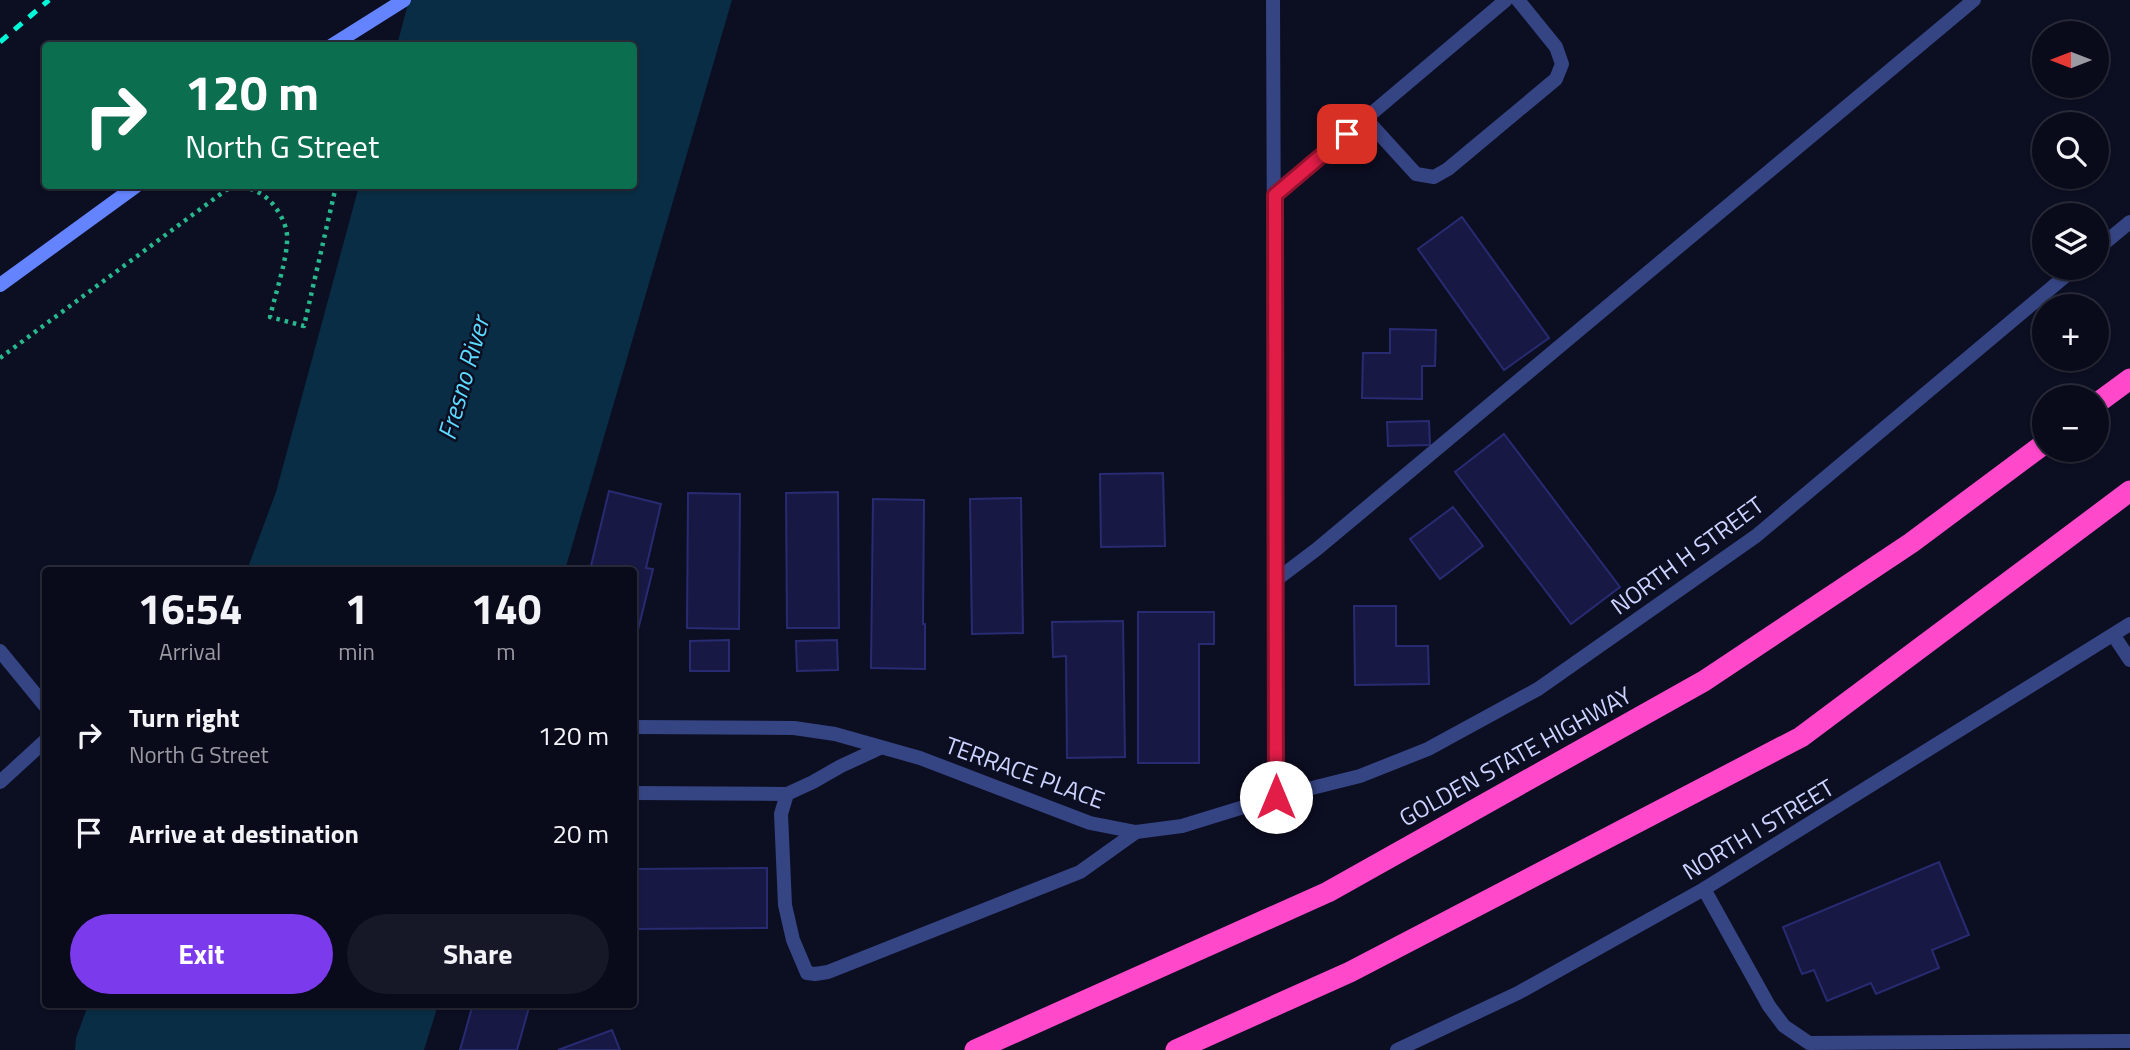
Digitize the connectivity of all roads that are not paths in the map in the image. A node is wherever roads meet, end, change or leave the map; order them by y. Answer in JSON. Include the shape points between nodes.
{"nodes":[{"id":1,"x":404,"y":0,"type":"edge"},
{"id":2,"x":1273,"y":0,"type":"edge"},
{"id":3,"x":1506,"y":0,"type":"edge"},
{"id":4,"x":1518,"y":0,"type":"edge"},
{"id":5,"x":1975,"y":0,"type":"edge"},
{"id":6,"x":337,"y":42,"type":"edge"},
{"id":7,"x":1366,"y":118,"type":"junction"},
{"id":8,"x":132,"y":189,"type":"edge"},
{"id":9,"x":1275,"y":195,"type":"junction"},
{"id":10,"x":2130,"y":222,"type":"edge"},
{"id":11,"x":2109,"y":239,"type":"edge"},
{"id":12,"x":2061,"y":280,"type":"edge"},
{"id":13,"x":0,"y":285,"type":"edge"},
{"id":14,"x":2130,"y":379,"type":"edge"},
{"id":15,"x":2109,"y":394,"type":"edge"},
{"id":16,"x":2032,"y":452,"type":"edge"},
{"id":17,"x":2130,"y":491,"type":"edge"},
{"id":18,"x":1276,"y":580,"type":"junction"},
{"id":19,"x":2130,"y":624,"type":"edge"},
{"id":20,"x":2114,"y":636,"type":"junction"},
{"id":21,"x":0,"y":651,"type":"edge"},
{"id":22,"x":2130,"y":660,"type":"edge"},
{"id":23,"x":42,"y":702,"type":"edge"},
{"id":24,"x":637,"y":727,"type":"edge"},
{"id":25,"x":42,"y":744,"type":"edge"},
{"id":26,"x":880,"y":748,"type":"junction"},
{"id":27,"x":0,"y":782,"type":"edge"},
{"id":28,"x":637,"y":793,"type":"edge"},
{"id":29,"x":787,"y":794,"type":"junction"},
{"id":30,"x":1276,"y":797,"type":"junction"},
{"id":31,"x":1136,"y":832,"type":"junction"},
{"id":32,"x":1704,"y":890,"type":"junction"},
{"id":33,"x":2130,"y":1041,"type":"edge"},
{"id":34,"x":975,"y":1050,"type":"edge"},
{"id":35,"x":1176,"y":1050,"type":"edge"},
{"id":36,"x":1396,"y":1050,"type":"edge"}],
"edges":[{"from":1,"to":6,"type":"main road","bridge":true},
{"from":2,"to":9,"type":"street"},
{"from":3,"to":7,"type":"street"},
{"from":4,"to":7,"type":"street","via":[[1556,47],[1562,64],[1556,79],[1448,169],[1434,177],[1416,174]]},
{"from":5,"to":18,"type":"street"},
{"from":7,"to":9,"type":"street"},
{"from":8,"to":13,"type":"main road"},
{"from":9,"to":18,"type":"street"},
{"from":10,"to":11,"type":"street"},
{"from":12,"to":30,"type":"street","name":"NORTH H STREET","via":[[1756,536],[1538,689],[1428,749],[1360,776]]},
{"from":14,"to":15,"type":"highway"},
{"from":16,"to":34,"type":"highway","name":"GOLDEN STATE HIGHWAY","via":[[1911,543],[1704,681],[1328,892]]},
{"from":17,"to":35,"type":"highway","via":[[1801,737],[1350,972]]},
{"from":18,"to":30,"type":"street"},
{"from":19,"to":20,"type":"street","name":"NORTH I STREET"},
{"from":20,"to":22,"type":"street"},
{"from":20,"to":32,"type":"street","name":"NORTH I STREET"},
{"from":21,"to":23,"type":"street"},
{"from":24,"to":26,"type":"street","name":"TERRACE PLACE","via":[[794,729],[835,734]]},
{"from":25,"to":27,"type":"street"},
{"from":26,"to":29,"type":"street"},
{"from":26,"to":31,"type":"street","name":"TERRACE PLACE","via":[[920,758],[1090,823]]},
{"from":28,"to":29,"type":"street"},
{"from":29,"to":31,"type":"street","via":[[781,814],[785,905],[807,973],[815,975],[1080,872]]},
{"from":30,"to":31,"type":"street","name":"TERRACE PLACE","via":[[1182,826]]},
{"from":32,"to":33,"type":"street","via":[[1769,1006],[1784,1026],[1809,1043]]},
{"from":32,"to":36,"type":"street","name":"NORTH I STREET","via":[[1518,993]]}]}
